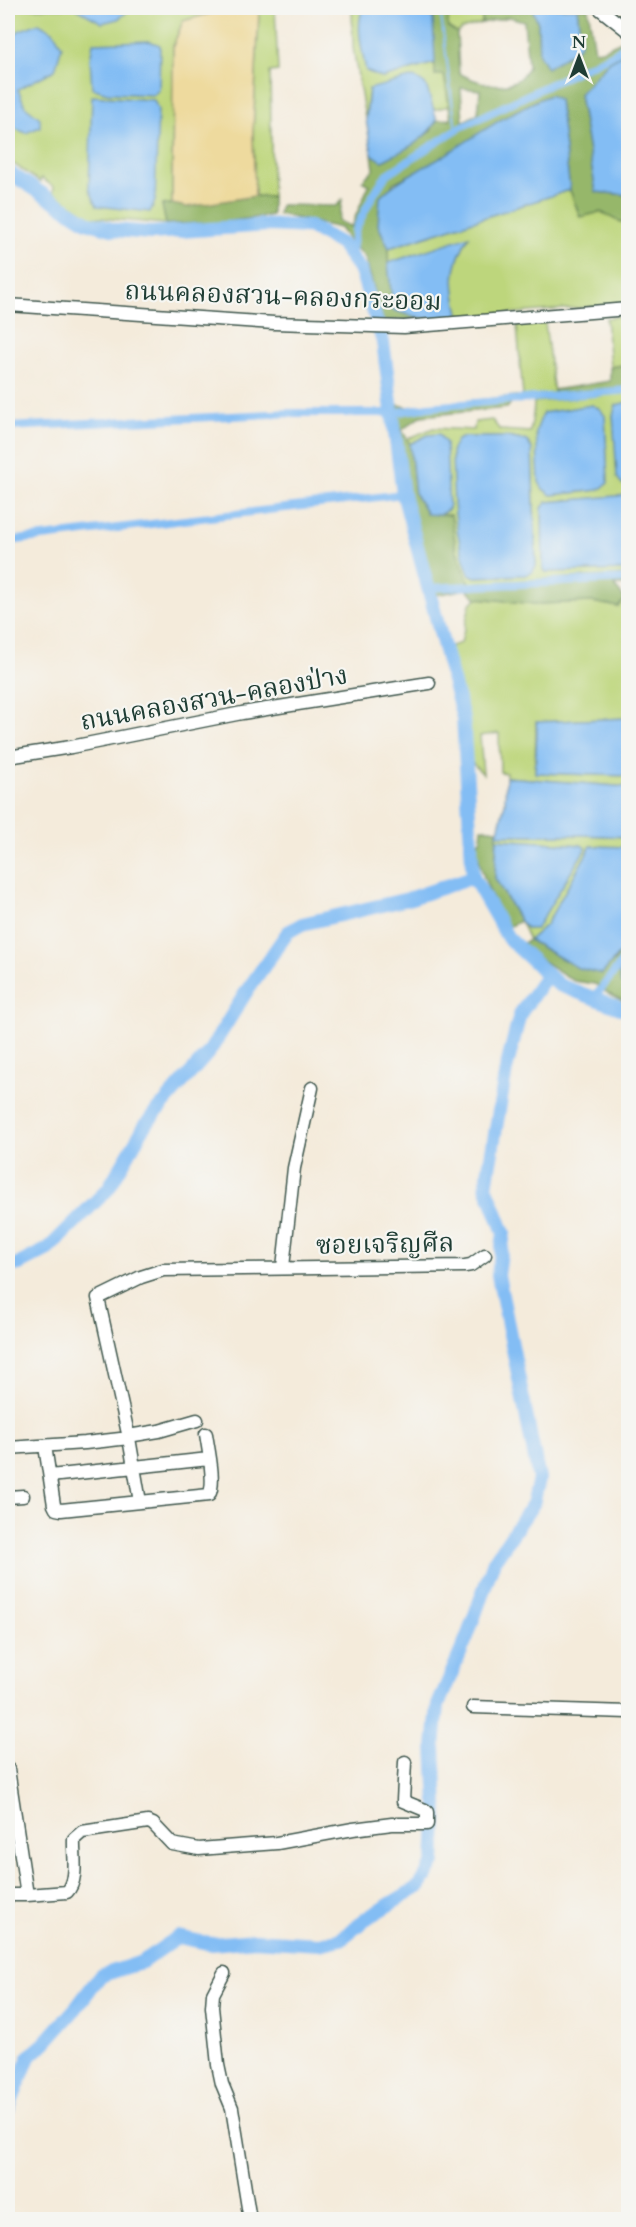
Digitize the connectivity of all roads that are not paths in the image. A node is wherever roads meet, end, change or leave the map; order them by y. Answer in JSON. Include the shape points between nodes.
{"nodes":[{"id":1,"x":599,"y":8,"type":"edge"},
{"id":2,"x":628,"y":31,"type":"edge"},
{"id":3,"x":8,"y":305,"type":"edge"},
{"id":4,"x":628,"y":309,"type":"edge"},
{"id":5,"x":429,"y":683,"type":"dead end"},
{"id":6,"x":8,"y":757,"type":"edge"},
{"id":7,"x":312,"y":1088,"type":"dead end"},
{"id":8,"x":485,"y":1256,"type":"dead end"},
{"id":9,"x":283,"y":1267,"type":"junction"},
{"id":10,"x":197,"y":1420,"type":"dead end"},
{"id":11,"x":206,"y":1434,"type":"dead end"},
{"id":12,"x":129,"y":1437,"type":"junction"},
{"id":13,"x":45,"y":1446,"type":"junction"},
{"id":14,"x":8,"y":1448,"type":"edge"},
{"id":15,"x":209,"y":1459,"type":"junction"},
{"id":16,"x":134,"y":1466,"type":"junction"},
{"id":17,"x":50,"y":1476,"type":"junction"},
{"id":18,"x":23,"y":1496,"type":"dead end"},
{"id":19,"x":8,"y":1497,"type":"edge"},
{"id":20,"x":140,"y":1502,"type":"junction"},
{"id":21,"x":473,"y":1707,"type":"dead end"},
{"id":22,"x":628,"y":1712,"type":"edge"},
{"id":23,"x":405,"y":1762,"type":"dead end"},
{"id":24,"x":8,"y":1768,"type":"edge"},
{"id":25,"x":8,"y":1895,"type":"edge"},
{"id":26,"x":27,"y":1895,"type":"junction"},
{"id":27,"x":224,"y":1972,"type":"dead end"},
{"id":28,"x":250,"y":2220,"type":"edge"}],
"edges":[{"from":1,"to":2,"type":"street"},
{"from":3,"to":4,"type":"street","name":"ถนนคลองสวน-คลองกระออม","via":[[274,323],[404,327]]},
{"from":5,"to":6,"type":"street","name":"ถนนคลองสวน-คลองป่าง"},
{"from":7,"to":9,"type":"street","name":"ซอยเจริญศีล","via":[[294,1168]]},
{"from":8,"to":9,"type":"street","name":"ซอยเจริญศีล","via":[[465,1266]]},
{"from":9,"to":12,"type":"street","name":"ซอยเจริญศีล","via":[[163,1270],[98,1298]]},
{"from":10,"to":12,"type":"street"},
{"from":11,"to":15,"type":"street"},
{"from":12,"to":13,"type":"street"},
{"from":12,"to":16,"type":"street"},
{"from":13,"to":14,"type":"street"},
{"from":13,"to":17,"type":"street"},
{"from":15,"to":16,"type":"street"},
{"from":15,"to":20,"type":"street","via":[[209,1495]]},
{"from":16,"to":17,"type":"street"},
{"from":16,"to":20,"type":"street"},
{"from":17,"to":20,"type":"street","via":[[58,1510]]},
{"from":18,"to":19,"type":"street"},
{"from":21,"to":22,"type":"street"},
{"from":23,"to":26,"type":"street","via":[[403,1800],[427,1812],[425,1825],[392,1824],[277,1843],[198,1849],[170,1843],[148,1822],[82,1832],[74,1839],[74,1877],[70,1889]]},
{"from":24,"to":26,"type":"street"},
{"from":25,"to":26,"type":"street"},
{"from":27,"to":28,"type":"street","via":[[213,1994],[212,2007],[218,2065],[232,2108]]}]}
